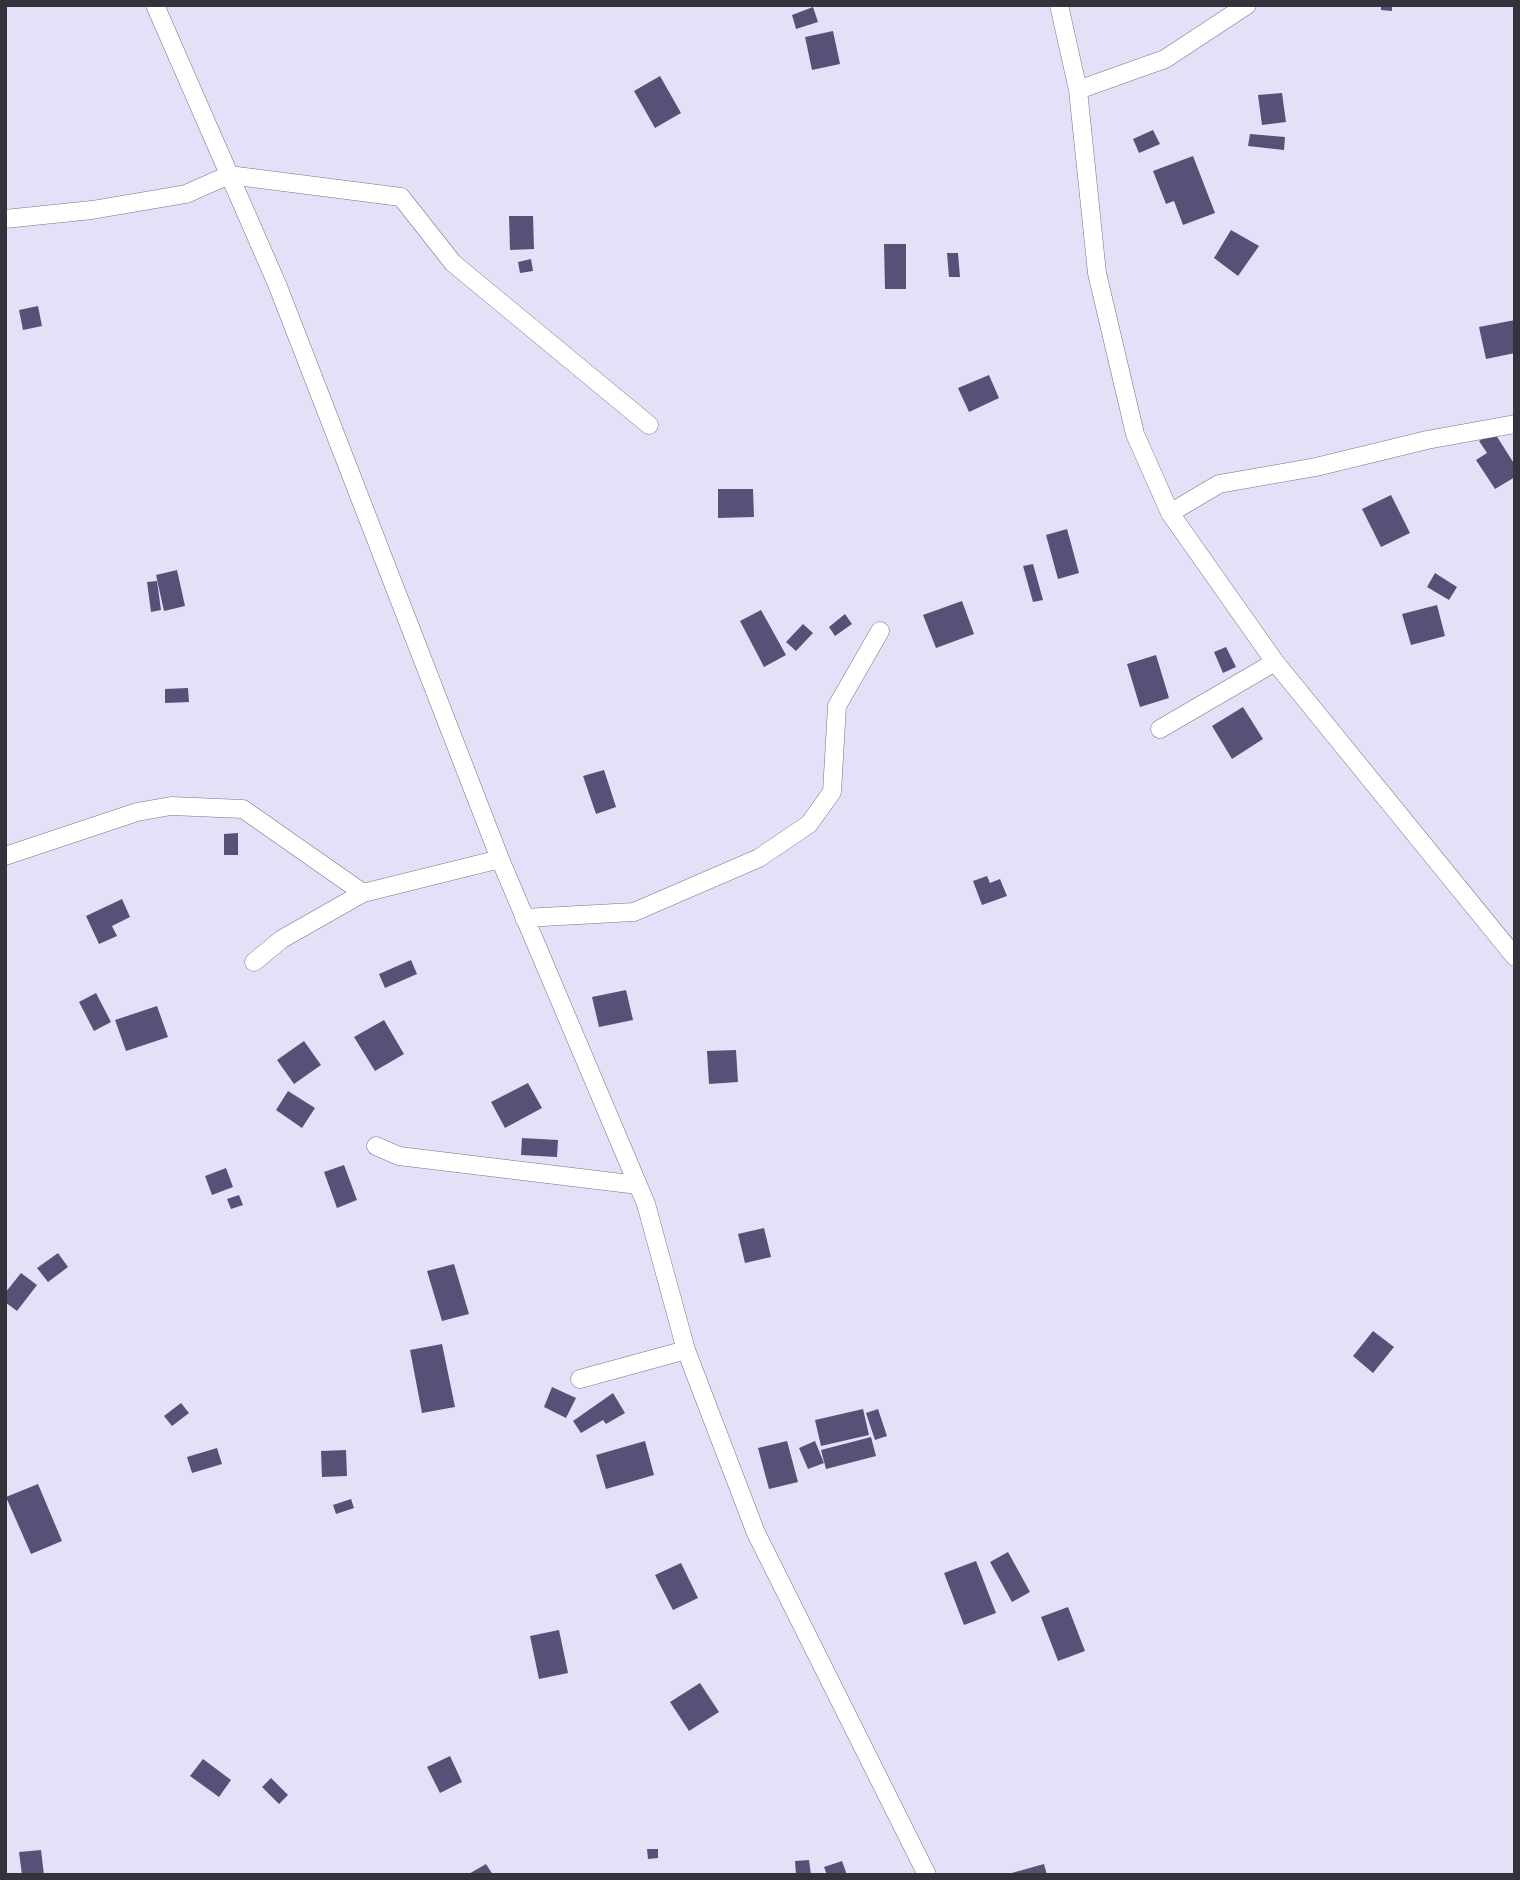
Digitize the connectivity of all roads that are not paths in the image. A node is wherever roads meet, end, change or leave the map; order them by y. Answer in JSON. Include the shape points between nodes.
{"nodes":[{"id":1,"x":156,"y":5,"type":"edge"},
{"id":2,"x":1059,"y":5,"type":"edge"},
{"id":3,"x":1247,"y":5,"type":"edge"},
{"id":4,"x":1078,"y":90,"type":"junction"},
{"id":5,"x":229,"y":175,"type":"junction"},
{"id":6,"x":5,"y":219,"type":"edge"},
{"id":7,"x":1515,"y":424,"type":"edge"},
{"id":8,"x":649,"y":425,"type":"dead end"},
{"id":9,"x":1170,"y":513,"type":"junction"},
{"id":10,"x":880,"y":631,"type":"dead end"},
{"id":11,"x":1276,"y":662,"type":"junction"},
{"id":12,"x":1160,"y":729,"type":"dead end"},
{"id":13,"x":5,"y":856,"type":"edge"},
{"id":14,"x":500,"y":859,"type":"junction"},
{"id":15,"x":363,"y":892,"type":"junction"},
{"id":16,"x":524,"y":918,"type":"junction"},
{"id":17,"x":1515,"y":957,"type":"edge"},
{"id":18,"x":254,"y":962,"type":"dead end"},
{"id":19,"x":376,"y":1146,"type":"dead end"},
{"id":20,"x":638,"y":1185,"type":"junction"},
{"id":21,"x":686,"y":1350,"type":"junction"},
{"id":22,"x":580,"y":1379,"type":"dead end"},
{"id":23,"x":927,"y":1875,"type":"edge"}],
"edges":[{"from":1,"to":5,"type":"street"},
{"from":2,"to":4,"type":"street"},
{"from":3,"to":4,"type":"street","via":[[1165,59]]},
{"from":4,"to":9,"type":"street","via":[[1097,272],[1135,434]]},
{"from":5,"to":6,"type":"street","via":[[186,194]]},
{"from":5,"to":8,"type":"street","via":[[401,197],[453,263]]},
{"from":5,"to":14,"type":"street","via":[[282,297]]},
{"from":7,"to":9,"type":"street","via":[[1219,484]]},
{"from":9,"to":11,"type":"street"},
{"from":10,"to":16,"type":"street","via":[[837,706],[832,792],[809,824],[759,858],[634,912]]},
{"from":11,"to":12,"type":"street"},
{"from":11,"to":17,"type":"street"},
{"from":13,"to":15,"type":"street","via":[[137,812],[170,806],[243,809]]},
{"from":14,"to":15,"type":"street"},
{"from":14,"to":16,"type":"street"},
{"from":15,"to":18,"type":"street","via":[[282,939]]},
{"from":16,"to":20,"type":"street"},
{"from":19,"to":20,"type":"street","via":[[399,1156]]},
{"from":20,"to":21,"type":"street"},
{"from":21,"to":22,"type":"street"},
{"from":21,"to":23,"type":"street","via":[[756,1533]]}]}
